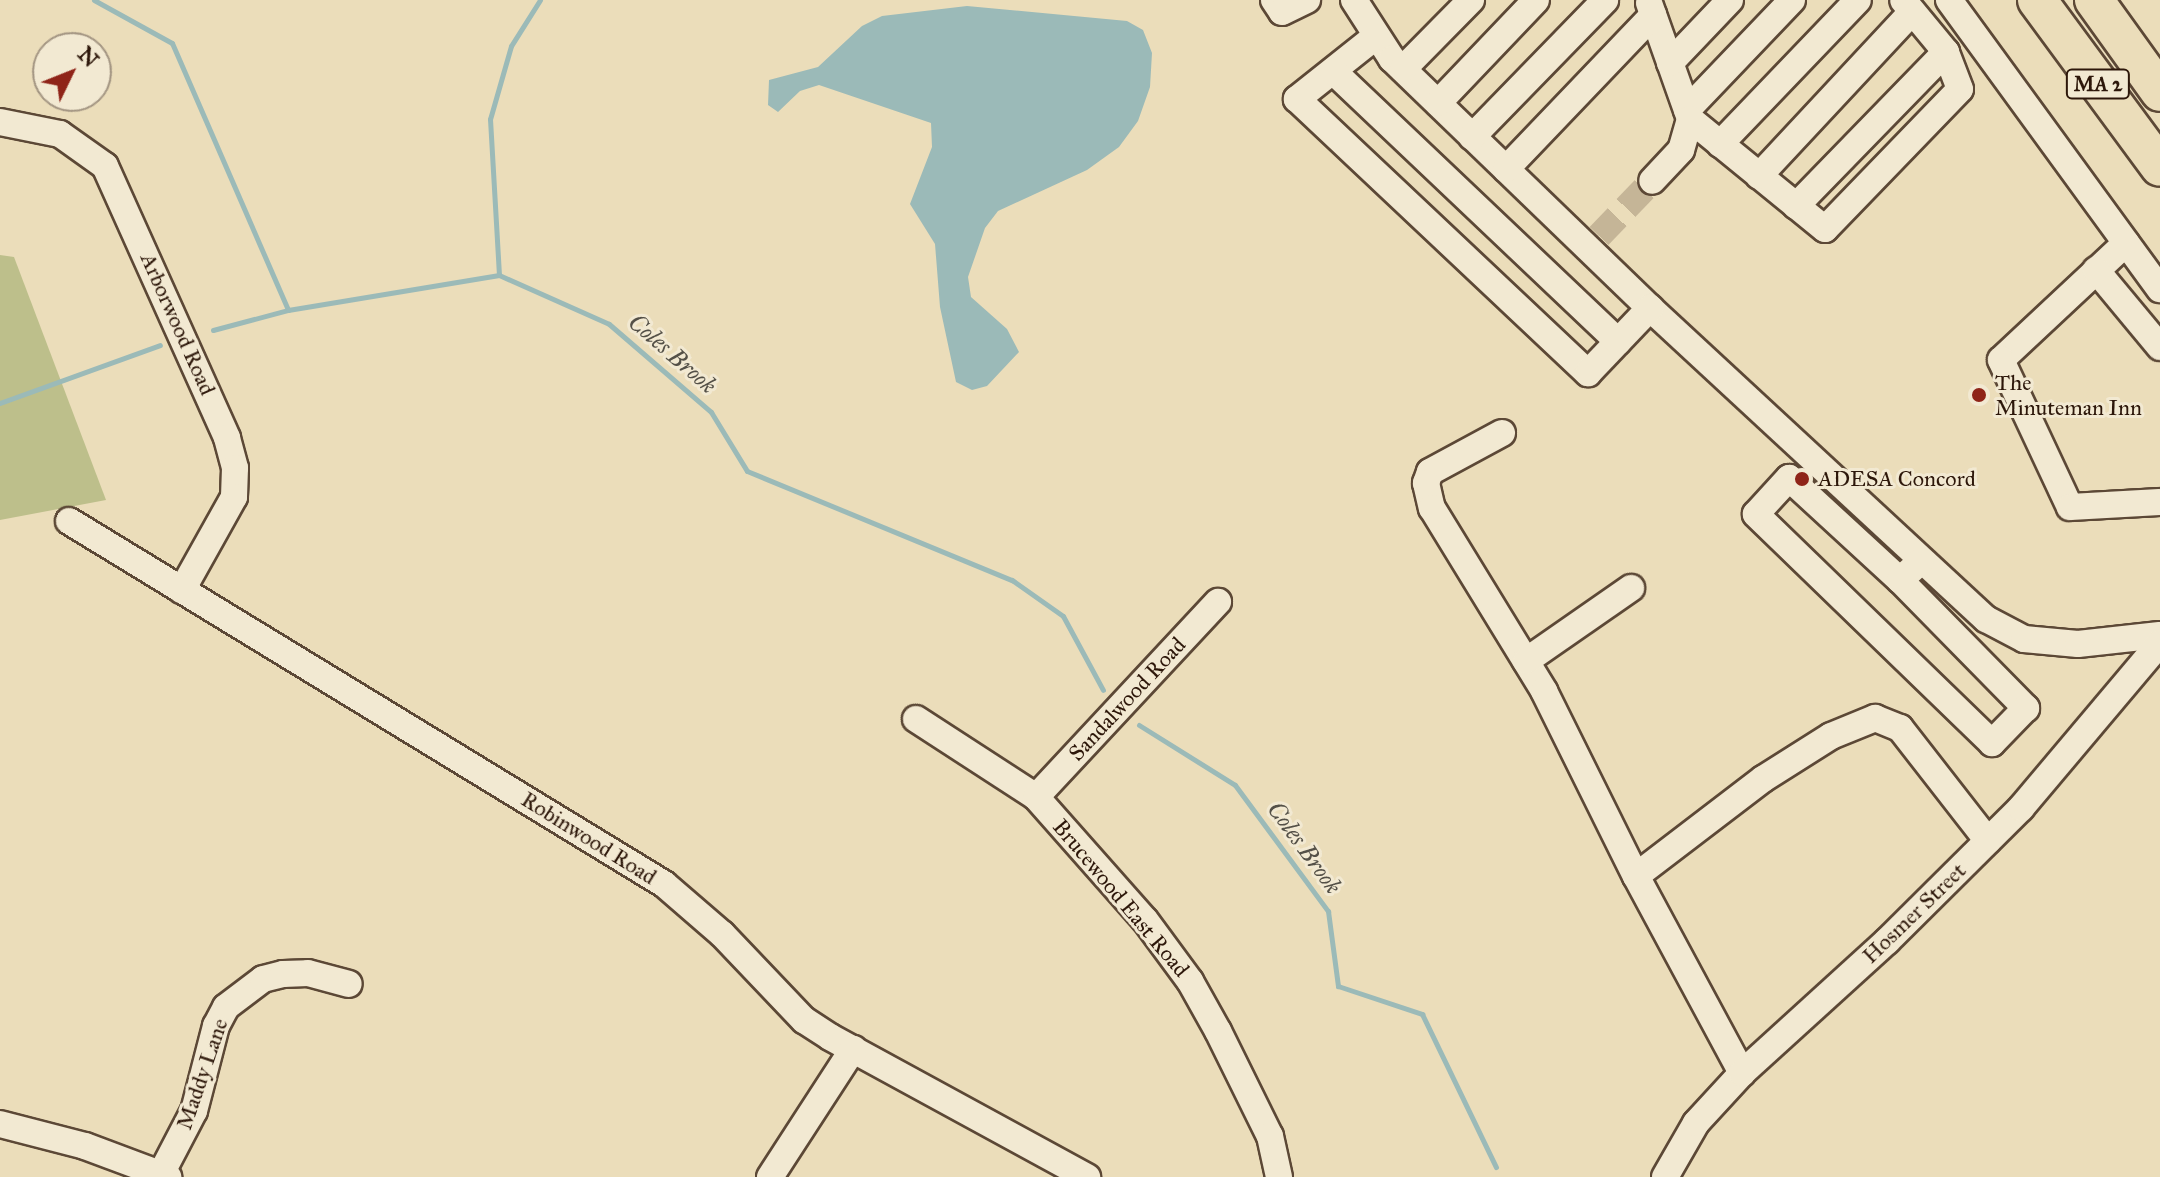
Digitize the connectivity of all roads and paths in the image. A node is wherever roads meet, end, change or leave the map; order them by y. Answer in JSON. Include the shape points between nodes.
{"nodes":[{"id":1,"x":1274,"y":0,"type":"edge"},
{"id":2,"x":1307,"y":0,"type":"edge"},
{"id":3,"x":1354,"y":0,"type":"edge"},
{"id":4,"x":1471,"y":0,"type":"edge"},
{"id":5,"x":1536,"y":0,"type":"edge"},
{"id":6,"x":1605,"y":0,"type":"edge"},
{"id":7,"x":1730,"y":0,"type":"edge"},
{"id":8,"x":1792,"y":0,"type":"edge"},
{"id":9,"x":1858,"y":0,"type":"edge"},
{"id":10,"x":1949,"y":0,"type":"edge"},
{"id":11,"x":2037,"y":0,"type":"edge"},
{"id":12,"x":2094,"y":0,"type":"edge"},
{"id":13,"x":1907,"y":6,"type":"edge"},
{"id":14,"x":1654,"y":7,"type":"edge"},
{"id":15,"x":1375,"y":37,"type":"junction"},
{"id":16,"x":1946,"y":52,"type":"junction"},
{"id":17,"x":1670,"y":63,"type":"junction"},
{"id":18,"x":1403,"y":69,"type":"junction"},
{"id":19,"x":1333,"y":71,"type":"junction"},
{"id":20,"x":2160,"y":92,"type":"edge"},
{"id":21,"x":1438,"y":103,"type":"junction"},
{"id":22,"x":1688,"y":115,"type":"junction"},
{"id":23,"x":0,"y":122,"type":"edge"},
{"id":24,"x":1472,"y":137,"type":"junction"},
{"id":25,"x":1720,"y":144,"type":"junction"},
{"id":26,"x":2160,"y":167,"type":"edge"},
{"id":27,"x":1506,"y":169,"type":"junction"},
{"id":28,"x":1759,"y":176,"type":"junction"},
{"id":29,"x":1652,"y":181,"type":"tunnel mouth"},
{"id":30,"x":1796,"y":206,"type":"junction"},
{"id":31,"x":2126,"y":243,"type":"junction"},
{"id":32,"x":2096,"y":270,"type":"junction"},
{"id":33,"x":2160,"y":289,"type":"edge"},
{"id":34,"x":1650,"y":308,"type":"junction"},
{"id":35,"x":1618,"y":341,"type":"junction"},
{"id":36,"x":2160,"y":347,"type":"edge"},
{"id":37,"x":1502,"y":433,"type":"dead end"},
{"id":38,"x":2160,"y":502,"type":"edge"},
{"id":39,"x":69,"y":521,"type":"dead end"},
{"id":40,"x":1921,"y":561,"type":"junction"},
{"id":41,"x":1900,"y":580,"type":"junction"},
{"id":42,"x":1631,"y":588,"type":"dead end"},
{"id":43,"x":182,"y":590,"type":"junction"},
{"id":44,"x":1218,"y":602,"type":"dead end"},
{"id":45,"x":2160,"y":635,"type":"edge"},
{"id":46,"x":2160,"y":643,"type":"edge"},
{"id":47,"x":1526,"y":661,"type":"junction"},
{"id":48,"x":916,"y":719,"type":"dead end"},
{"id":49,"x":1036,"y":797,"type":"junction"},
{"id":50,"x":1988,"y":841,"type":"junction"},
{"id":51,"x":1636,"y":876,"type":"junction"},
{"id":52,"x":349,"y":984,"type":"dead end"},
{"id":53,"x":853,"y":1049,"type":"junction"},
{"id":54,"x":1742,"y":1073,"type":"junction"},
{"id":55,"x":0,"y":1124,"type":"edge"},
{"id":56,"x":1670,"y":1167,"type":"edge"},
{"id":57,"x":164,"y":1175,"type":"edge"},
{"id":58,"x":770,"y":1177,"type":"edge"},
{"id":59,"x":1087,"y":1177,"type":"edge"},
{"id":60,"x":1279,"y":1177,"type":"edge"},
{"id":61,"x":1650,"y":1177,"type":"edge"}],
"edges":[{"from":1,"to":2,"type":"street","via":[[1282,12]]},
{"from":3,"to":15,"type":"street"},
{"from":4,"to":18,"type":"street"},
{"from":5,"to":21,"type":"street"},
{"from":6,"to":24,"type":"street"},
{"from":7,"to":17,"type":"street"},
{"from":8,"to":22,"type":"street"},
{"from":9,"to":25,"type":"street"},
{"from":10,"to":31,"type":"street"},
{"from":11,"to":26,"type":"highway","number":"MA 2"},
{"from":12,"to":20,"type":"highway","number":"MA 2"},
{"from":13,"to":16,"type":"street"},
{"from":13,"to":28,"type":"street"},
{"from":14,"to":17,"type":"street"},
{"from":14,"to":27,"type":"street"},
{"from":15,"to":18,"type":"street"},
{"from":15,"to":19,"type":"street"},
{"from":16,"to":30,"type":"street"},
{"from":16,"to":30,"type":"street","via":[[1960,89],[1825,229]]},
{"from":17,"to":22,"type":"street"},
{"from":18,"to":21,"type":"street"},
{"from":19,"to":35,"type":"street"},
{"from":19,"to":35,"type":"street","via":[[1297,99],[1588,373]]},
{"from":21,"to":24,"type":"street"},
{"from":22,"to":25,"type":"street"},
{"from":22,"to":29,"type":"street","via":[[1681,150]]},
{"from":23,"to":43,"type":"street","name":"Arborwood Road","via":[[60,134],[105,166],[227,438],[235,468],[234,497]]},
{"from":24,"to":27,"type":"street"},
{"from":25,"to":28,"type":"street"},
{"from":27,"to":34,"type":"street","via":[[1594,242]]},
{"from":28,"to":30,"type":"street"},
{"from":31,"to":32,"type":"street"},
{"from":31,"to":33,"type":"street"},
{"from":32,"to":36,"type":"street"},
{"from":32,"to":38,"type":"street","via":[[2001,360],[2070,507]]},
{"from":34,"to":35,"type":"street"},
{"from":34,"to":40,"type":"street"},
{"from":37,"to":47,"type":"street","via":[[1440,464],[1426,483],[1432,508]]},
{"from":39,"to":43,"type":"street","name":"Robinwood Road"},
{"from":40,"to":41,"type":"street"},
{"from":40,"to":45,"type":"street","via":[[1986,619],[2024,639],[2078,644]]},
{"from":41,"to":41,"type":"street","via":[[1789,478],[1756,514],[1992,743],[2026,708]]},
{"from":42,"to":47,"type":"street"},
{"from":43,"to":53,"type":"street","name":"Robinwood Road","via":[[664,884],[722,934],[804,1020]]},
{"from":44,"to":49,"type":"street","name":"Sandalwood Road"},
{"from":46,"to":50,"type":"street","name":"Hosmer Street","via":[[2077,746]]},
{"from":47,"to":51,"type":"street"},
{"from":48,"to":49,"type":"street","name":"Brucewood East Road"},
{"from":49,"to":60,"type":"street","name":"Brucewood East Road","via":[[1145,920],[1190,981],[1270,1136]]},
{"from":50,"to":51,"type":"street","via":[[1900,728],[1875,718],[1831,736],[1763,779]]},
{"from":50,"to":54,"type":"street","name":"Hosmer Street"},
{"from":51,"to":54,"type":"street"},
{"from":52,"to":57,"type":"street","name":"Maddy Lane","via":[[308,973],[283,974],[263,979],[226,1007],[194,1111]]},
{"from":53,"to":58,"type":"street"},
{"from":53,"to":59,"type":"street","name":"Robinwood Road"},
{"from":54,"to":56,"type":"street","name":"Hosmer Street","via":[[1696,1123]]},
{"from":55,"to":57,"type":"street","via":[[85,1146]]},
{"from":56,"to":61,"type":"street"}]}
